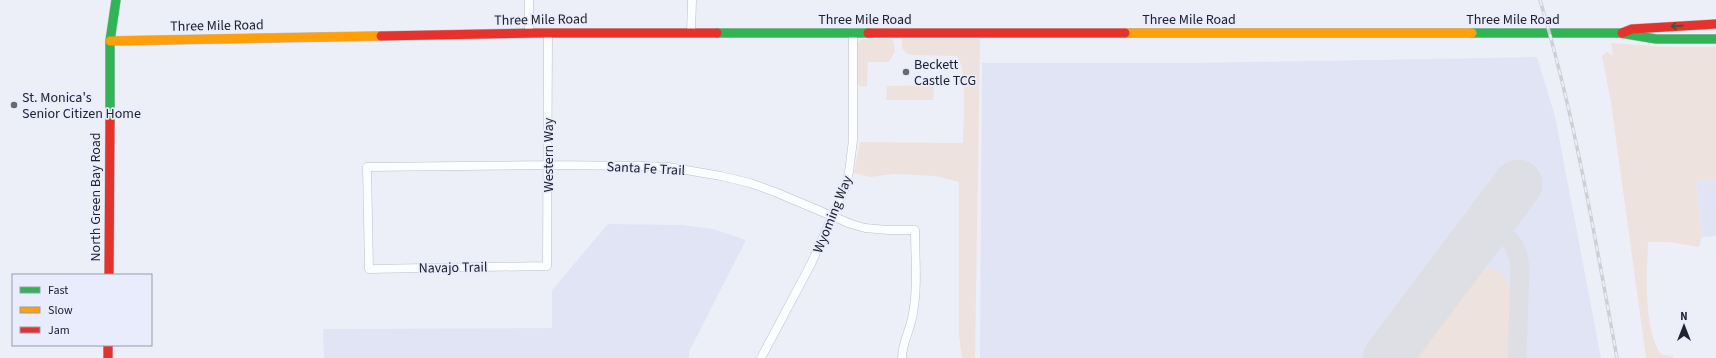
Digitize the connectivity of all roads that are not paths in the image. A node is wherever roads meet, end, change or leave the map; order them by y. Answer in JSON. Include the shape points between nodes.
{"nodes":[{"id":1,"x":116,"y":0,"type":"edge"},
{"id":2,"x":529,"y":0,"type":"edge"},
{"id":3,"x":692,"y":0,"type":"edge"},
{"id":4,"x":1716,"y":24,"type":"edge"},
{"id":5,"x":529,"y":33,"type":"junction"},
{"id":6,"x":548,"y":33,"type":"junction"},
{"id":7,"x":691,"y":33,"type":"junction"},
{"id":8,"x":853,"y":33,"type":"junction"},
{"id":9,"x":1620,"y":33,"type":"junction"},
{"id":10,"x":1716,"y":39,"type":"edge"},
{"id":11,"x":110,"y":41,"type":"junction"},
{"id":12,"x":548,"y":165,"type":"junction"},
{"id":13,"x":833,"y":216,"type":"junction"},
{"id":14,"x":536,"y":266,"type":"joint"},
{"id":15,"x":369,"y":269,"type":"joint"},
{"id":16,"x":108,"y":274,"type":"edge"},
{"id":17,"x":108,"y":346,"type":"edge"},
{"id":18,"x":108,"y":358,"type":"edge"},
{"id":19,"x":761,"y":358,"type":"edge"},
{"id":20,"x":902,"y":358,"type":"edge"}],
"edges":[{"from":1,"to":11,"type":"street","name":"North Green Bay Road"},
{"from":2,"to":5,"type":"street"},
{"from":3,"to":7,"type":"street"},
{"from":4,"to":9,"type":"street","name":"Three Mile Road","one_way":true,"via":[[1632,29]]},
{"from":5,"to":6,"type":"street","name":"Three Mile Road"},
{"from":5,"to":11,"type":"street","name":"Three Mile Road"},
{"from":6,"to":7,"type":"street","name":"Three Mile Road"},
{"from":6,"to":12,"type":"street","name":"Western Way"},
{"from":7,"to":8,"type":"street","name":"Three Mile Road"},
{"from":8,"to":9,"type":"street","name":"Three Mile Road"},
{"from":8,"to":13,"type":"street","name":"Wyoming Way","via":[[852,157],[845,188]]},
{"from":9,"to":10,"type":"street","name":"Three Mile Road","via":[[1633,37],[1670,40]]},
{"from":11,"to":16,"type":"street","name":"North Green Bay Road"},
{"from":12,"to":13,"type":"street","name":"Santa Fe Trail","via":[[641,166],[695,171],[762,187]]},
{"from":12,"to":14,"type":"street","name":"Western Way","via":[[547,266]]},
{"from":12,"to":15,"type":"street","name":"Santa Fe Trail","via":[[367,167]]},
{"from":13,"to":19,"type":"street","name":"Wyoming Way","via":[[811,264]]},
{"from":13,"to":20,"type":"street","name":"Santa Fe Trail","via":[[865,228],[916,230],[915,301]]},
{"from":14,"to":15,"type":"street","name":"Navajo Trail"},
{"from":17,"to":18,"type":"street"}]}
